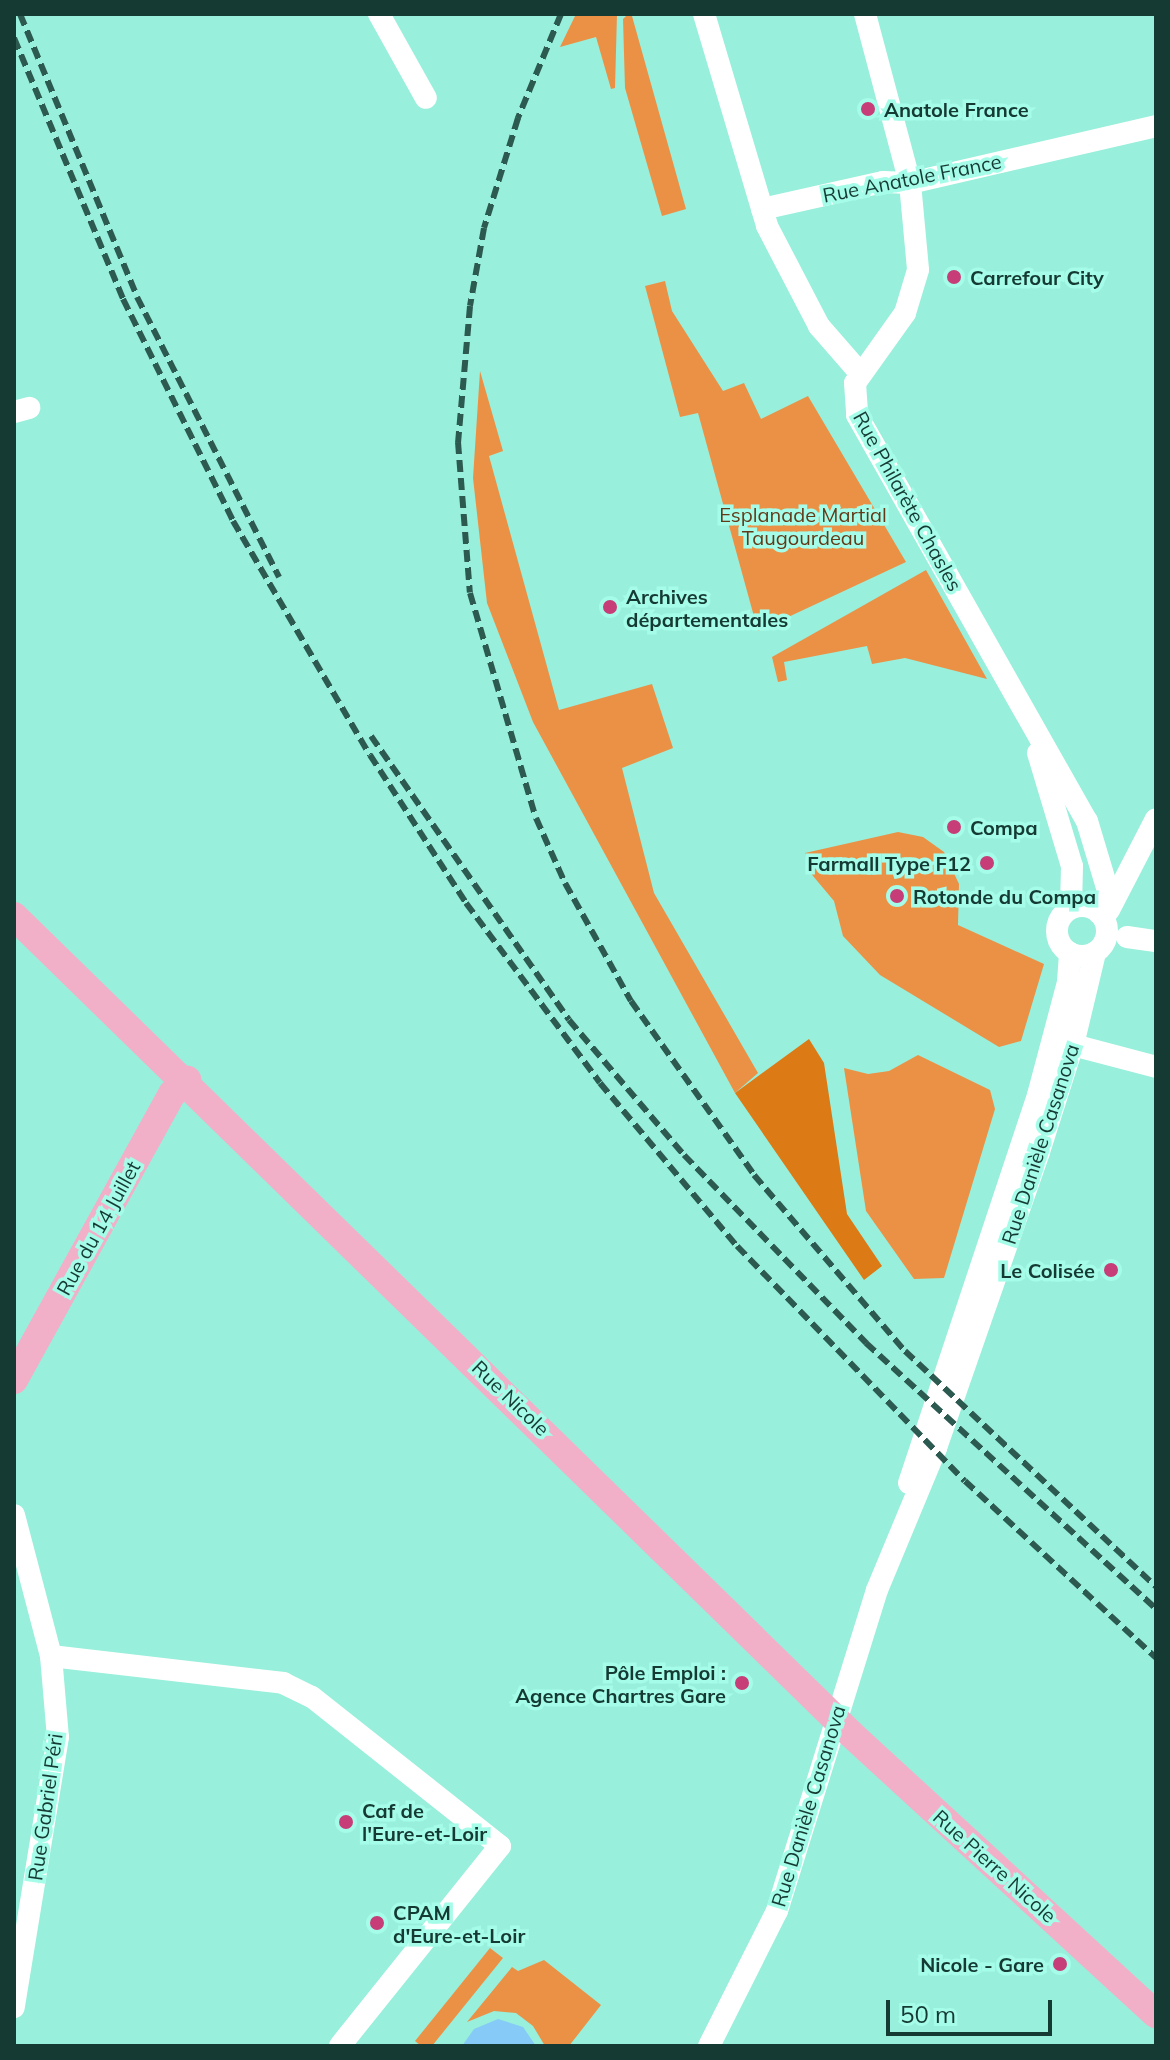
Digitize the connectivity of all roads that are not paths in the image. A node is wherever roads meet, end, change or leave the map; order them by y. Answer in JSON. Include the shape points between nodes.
{"nodes":[{"id":1,"x":379,"y":14,"type":"edge"},
{"id":2,"x":704,"y":14,"type":"edge"},
{"id":3,"x":865,"y":14,"type":"edge"},
{"id":4,"x":426,"y":98,"type":"dead end"},
{"id":5,"x":1156,"y":126,"type":"edge"},
{"id":6,"x":910,"y":183,"type":"junction"},
{"id":7,"x":762,"y":209,"type":"junction"},
{"id":8,"x":860,"y":373,"type":"junction"},
{"id":9,"x":1030,"y":721,"type":"junction"},
{"id":10,"x":1156,"y":819,"type":"edge"},
{"id":11,"x":1071,"y":908,"type":"junction"},
{"id":12,"x":14,"y":916,"type":"edge"},
{"id":13,"x":1101,"y":930,"type":"junction"},
{"id":14,"x":1156,"y":941,"type":"edge"},
{"id":15,"x":1070,"y":953,"type":"junction"},
{"id":16,"x":1073,"y":1045,"type":"junction"},
{"id":17,"x":1156,"y":1067,"type":"edge"},
{"id":18,"x":187,"y":1080,"type":"junction"},
{"id":19,"x":14,"y":1380,"type":"edge"},
{"id":20,"x":14,"y":1515,"type":"edge"},
{"id":21,"x":890,"y":1558,"type":"junction"},
{"id":22,"x":51,"y":1656,"type":"junction"},
{"id":23,"x":835,"y":1716,"type":"junction"},
{"id":24,"x":14,"y":2003,"type":"edge"},
{"id":25,"x":1156,"y":2014,"type":"edge"},
{"id":26,"x":340,"y":2046,"type":"edge"},
{"id":27,"x":709,"y":2046,"type":"edge"}],
"edges":[{"from":1,"to":4,"type":"street"},
{"from":2,"to":7,"type":"street"},
{"from":3,"to":6,"type":"street"},
{"from":5,"to":6,"type":"street","name":"Rue Anatole France"},
{"from":6,"to":7,"type":"street","name":"Rue Anatole France","via":[[883,182]]},
{"from":6,"to":8,"type":"street","via":[[918,270],[905,313]]},
{"from":7,"to":8,"type":"street","via":[[819,326]]},
{"from":8,"to":9,"type":"street","name":"Rue Philarète Chasles","via":[[853,396],[857,415]]},
{"from":9,"to":11,"type":"street","name":"Rue Philarète Chasles","via":[[1072,866]]},
{"from":9,"to":13,"type":"street","name":"Rue Philarète Chasles","via":[[1087,821],[1108,891]]},
{"from":10,"to":13,"type":"street"},
{"from":11,"to":13,"type":"street","via":[[1082,905]]},
{"from":11,"to":15,"type":"street","name":"Rue Philarète Chasles","via":[[1059,918],[1056,932]]},
{"from":12,"to":18,"type":"main road","name":"Rue Nicole"},
{"from":13,"to":14,"type":"street"},
{"from":13,"to":15,"type":"street"},
{"from":13,"to":16,"type":"street","name":"Rue Danièle Casanova"},
{"from":15,"to":21,"type":"street","name":"Rue Danièle Casanova","via":[[1068,982],[1038,1095],[920,1441]]},
{"from":16,"to":17,"type":"street"},
{"from":16,"to":21,"type":"street","name":"Rue Danièle Casanova","via":[[957,1390]]},
{"from":18,"to":19,"type":"main road","name":"Rue du 14 Juillet","via":[[172,1094]]},
{"from":18,"to":23,"type":"main road","name":"Rue Nicole"},
{"from":20,"to":22,"type":"street","name":"Rue Gabriel Péri"},
{"from":21,"to":23,"type":"street","name":"Rue Danièle Casanova"},
{"from":22,"to":24,"type":"street","name":"Rue Gabriel Péri","via":[[56,1752]]},
{"from":22,"to":26,"type":"street","via":[[283,1683],[312,1697],[500,1846]]},
{"from":23,"to":25,"type":"main road","name":"Rue Pierre Nicole"},
{"from":23,"to":27,"type":"street","name":"Rue Danièle Casanova","via":[[777,1911]]}]}
